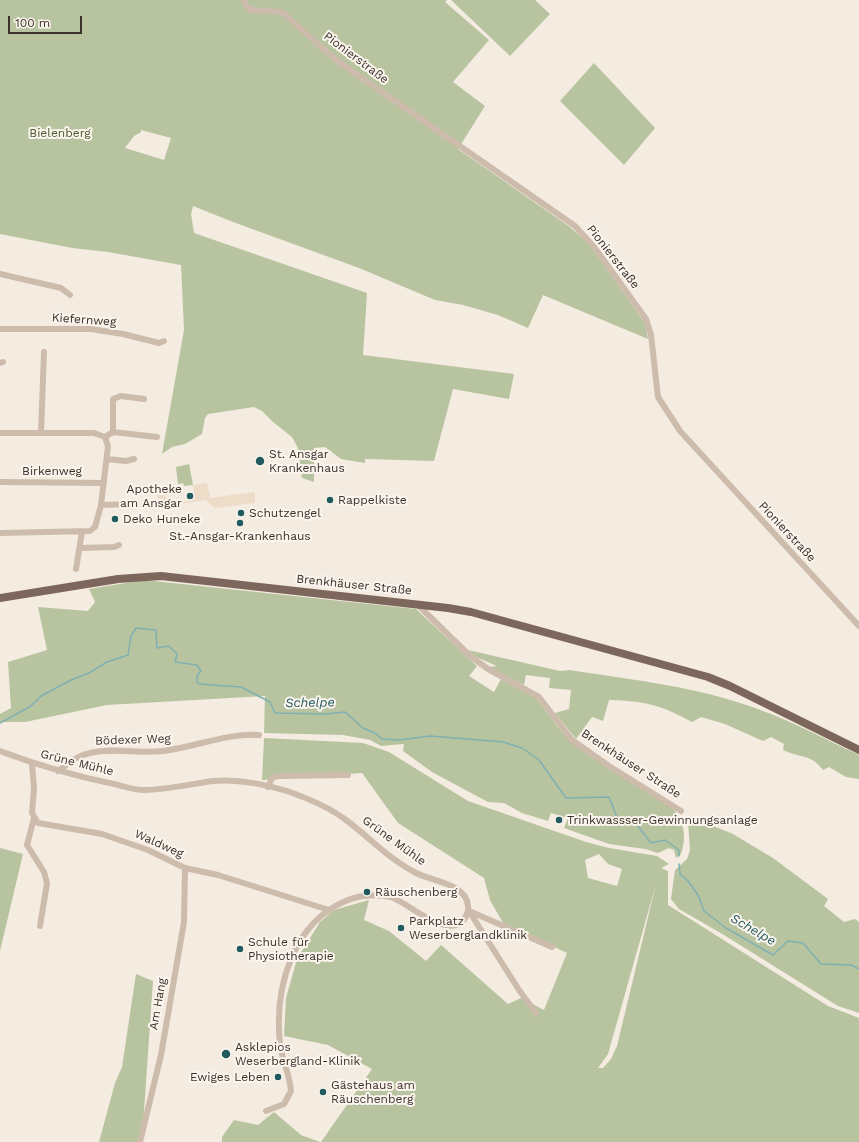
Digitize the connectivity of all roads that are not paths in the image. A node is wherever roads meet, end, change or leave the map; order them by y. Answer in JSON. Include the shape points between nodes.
{"nodes":[{"id":1,"x":244,"y":1,"type":"dead end"},
{"id":2,"x":0,"y":274,"type":"edge"},
{"id":3,"x":70,"y":295,"type":"dead end"},
{"id":4,"x":0,"y":329,"type":"edge"},
{"id":5,"x":164,"y":341,"type":"dead end"},
{"id":6,"x":44,"y":352,"type":"dead end"},
{"id":7,"x":144,"y":399,"type":"dead end"},
{"id":8,"x":113,"y":432,"type":"junction"},
{"id":9,"x":0,"y":433,"type":"edge"},
{"id":10,"x":41,"y":433,"type":"junction"},
{"id":11,"x":105,"y":437,"type":"junction"},
{"id":12,"x":157,"y":437,"type":"dead end"},
{"id":13,"x":107,"y":459,"type":"junction"},
{"id":14,"x":134,"y":459,"type":"dead end"},
{"id":15,"x":0,"y":482,"type":"edge"},
{"id":16,"x":104,"y":483,"type":"junction"},
{"id":17,"x":131,"y":504,"type":"dead end"},
{"id":18,"x":101,"y":505,"type":"junction"},
{"id":19,"x":82,"y":532,"type":"junction"},
{"id":20,"x":0,"y":533,"type":"edge"},
{"id":21,"x":119,"y":545,"type":"dead end"},
{"id":22,"x":80,"y":548,"type":"junction"},
{"id":23,"x":76,"y":569,"type":"dead end"},
{"id":24,"x":0,"y":598,"type":"edge"},
{"id":25,"x":418,"y":605,"type":"junction"},
{"id":26,"x":859,"y":626,"type":"edge"},
{"id":27,"x":260,"y":735,"type":"dead end"},
{"id":28,"x":859,"y":750,"type":"edge"},
{"id":29,"x":0,"y":751,"type":"edge"},
{"id":30,"x":32,"y":763,"type":"junction"},
{"id":31,"x":58,"y":771,"type":"junction"},
{"id":32,"x":348,"y":774,"type":"dead end"},
{"id":33,"x":268,"y":786,"type":"junction"},
{"id":34,"x":681,"y":811,"type":"dead end"},
{"id":35,"x":34,"y":818,"type":"junction"},
{"id":36,"x":185,"y":868,"type":"junction"},
{"id":37,"x":329,"y":910,"type":"junction"},
{"id":38,"x":469,"y":911,"type":"junction"},
{"id":39,"x":40,"y":926,"type":"dead end"},
{"id":40,"x":552,"y":947,"type":"dead end"},
{"id":41,"x":536,"y":1013,"type":"dead end"},
{"id":42,"x":266,"y":1111,"type":"dead end"},
{"id":43,"x":140,"y":1142,"type":"edge"}],
"edges":[{"from":1,"to":26,"type":"street","name":"Pionierstraße","via":[[251,10],[282,12],[336,60],[583,234],[646,319],[651,335],[658,397],[680,431]]},
{"from":2,"to":3,"type":"street","via":[[61,288]]},
{"from":4,"to":5,"type":"street","name":"Kiefernweg","via":[[91,329],[159,343]]},
{"from":6,"to":10,"type":"street"},
{"from":7,"to":8,"type":"street","via":[[121,396],[113,398]]},
{"from":8,"to":11,"type":"street"},
{"from":8,"to":12,"type":"street"},
{"from":9,"to":10,"type":"street"},
{"from":10,"to":11,"type":"street","via":[[94,432]]},
{"from":11,"to":13,"type":"street","via":[[108,446]]},
{"from":13,"to":14,"type":"street"},
{"from":13,"to":16,"type":"street"},
{"from":15,"to":16,"type":"street","name":"Birkenweg"},
{"from":16,"to":18,"type":"street"},
{"from":17,"to":18,"type":"street"},
{"from":18,"to":19,"type":"street","via":[[95,527]]},
{"from":19,"to":20,"type":"street"},
{"from":19,"to":22,"type":"street"},
{"from":21,"to":22,"type":"street"},
{"from":22,"to":23,"type":"street"},
{"from":24,"to":25,"type":"main road","name":"Brenkhäuser Straße","via":[[118,579],[161,576]]},
{"from":25,"to":28,"type":"main road","via":[[471,612],[708,677]]},
{"from":25,"to":34,"type":"street","name":"Brenkhäuser Straße","via":[[469,655],[488,669],[539,697],[572,740]]},
{"from":27,"to":31,"type":"street","name":"Bödexer Weg","via":[[232,735],[162,751],[114,750],[90,753],[81,755]]},
{"from":29,"to":30,"type":"street","name":"Grüne Mühle"},
{"from":30,"to":31,"type":"street","name":"Grüne Mühle"},
{"from":30,"to":35,"type":"street"},
{"from":31,"to":33,"type":"street","name":"Grüne Mühle","via":[[141,790],[226,781]]},
{"from":32,"to":33,"type":"street","via":[[278,776],[272,778]]},
{"from":33,"to":38,"type":"street","name":"Grüne Mühle","via":[[310,800],[340,815],[407,868],[455,888],[465,895]]},
{"from":35,"to":36,"type":"street","name":"Waldweg","via":[[45,826],[90,831],[127,842]]},
{"from":35,"to":39,"type":"street","via":[[27,845],[44,872],[47,883]]},
{"from":36,"to":37,"type":"street","name":"Waldweg"},
{"from":36,"to":43,"type":"street","name":"Am Hang","via":[[184,922],[161,1055]]},
{"from":37,"to":38,"type":"street","via":[[349,899],[369,896],[390,897],[446,926],[463,921]]},
{"from":37,"to":42,"type":"street","via":[[301,940],[284,975],[278,1008],[280,1042],[291,1091],[284,1104]]},
{"from":38,"to":40,"type":"street"},
{"from":38,"to":41,"type":"street"}]}
